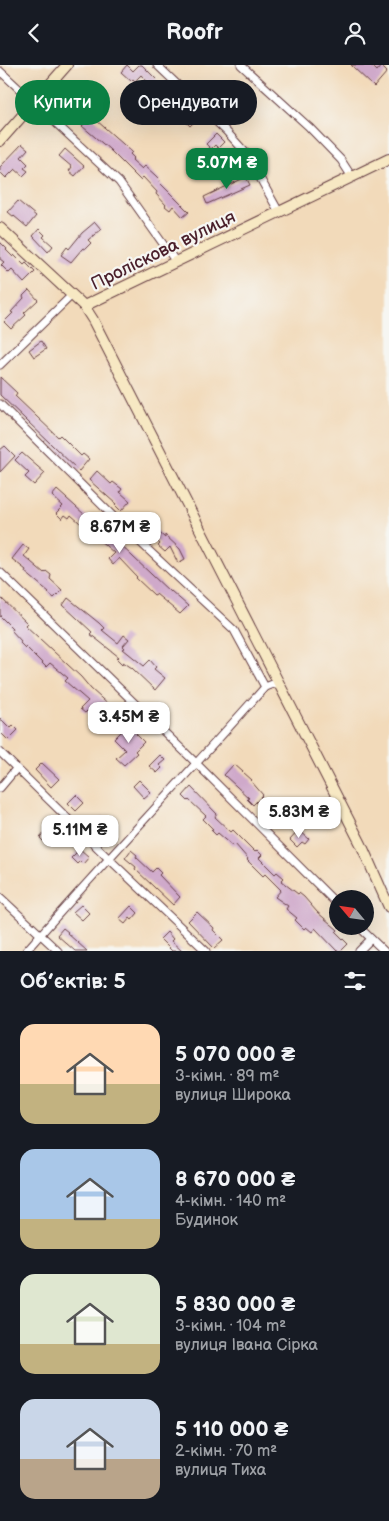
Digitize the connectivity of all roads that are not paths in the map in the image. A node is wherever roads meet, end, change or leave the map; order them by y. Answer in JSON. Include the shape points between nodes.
{"nodes":[{"id":1,"x":66,"y":65,"type":"edge"},
{"id":2,"x":157,"y":65,"type":"edge"},
{"id":3,"x":241,"y":65,"type":"edge"},
{"id":4,"x":0,"y":71,"type":"edge"},
{"id":5,"x":53,"y":80,"type":"edge"},
{"id":6,"x":15,"y":85,"type":"edge"},
{"id":7,"x":15,"y":124,"type":"edge"},
{"id":8,"x":58,"y":125,"type":"edge"},
{"id":9,"x":0,"y":141,"type":"edge"},
{"id":10,"x":389,"y":159,"type":"edge"},
{"id":11,"x":352,"y":177,"type":"junction"},
{"id":12,"x":279,"y":212,"type":"junction"},
{"id":13,"x":0,"y":228,"type":"edge"},
{"id":14,"x":176,"y":262,"type":"junction"},
{"id":15,"x":72,"y":295,"type":"junction"},
{"id":16,"x":84,"y":306,"type":"junction"},
{"id":17,"x":0,"y":365,"type":"edge"},
{"id":18,"x":0,"y":404,"type":"edge"},
{"id":19,"x":0,"y":572,"type":"edge"},
{"id":20,"x":278,"y":682,"type":"junction"},
{"id":21,"x":265,"y":687,"type":"junction"},
{"id":22,"x":0,"y":753,"type":"edge"},
{"id":23,"x":197,"y":764,"type":"junction"},
{"id":24,"x":16,"y":769,"type":"junction"},
{"id":25,"x":0,"y":788,"type":"edge"},
{"id":26,"x":108,"y":858,"type":"junction"},
{"id":27,"x":329,"y":896,"type":"edge"},
{"id":28,"x":0,"y":897,"type":"edge"},
{"id":29,"x":389,"y":907,"type":"edge"},
{"id":30,"x":40,"y":935,"type":"junction"},
{"id":31,"x":367,"y":935,"type":"edge"},
{"id":32,"x":371,"y":939,"type":"junction"},
{"id":33,"x":26,"y":951,"type":"edge"},
{"id":34,"x":58,"y":951,"type":"edge"},
{"id":35,"x":206,"y":951,"type":"edge"},
{"id":36,"x":359,"y":951,"type":"edge"},
{"id":37,"x":384,"y":951,"type":"edge"}],
"edges":[{"from":1,"to":5,"type":"street"},
{"from":2,"to":12,"type":"street","via":[[246,153]]},
{"from":3,"to":11,"type":"street","via":[[341,160]]},
{"from":4,"to":6,"type":"street"},
{"from":7,"to":9,"type":"street"},
{"from":8,"to":14,"type":"street","via":[[119,182]]},
{"from":10,"to":11,"type":"street","name":"Проліскова вулиця"},
{"from":11,"to":12,"type":"street","name":"Проліскова вулиця"},
{"from":12,"to":14,"type":"street","name":"Проліскова вулиця"},
{"from":13,"to":15,"type":"street"},
{"from":14,"to":16,"type":"street","name":"Проліскова вулиця"},
{"from":15,"to":16,"type":"street","name":"Проліскова вулиця"},
{"from":15,"to":17,"type":"street","name":"Проліскова вулиця"},
{"from":16,"to":20,"type":"street"},
{"from":18,"to":21,"type":"street","via":[[234,630]]},
{"from":19,"to":23,"type":"street"},
{"from":20,"to":21,"type":"street"},
{"from":20,"to":29,"type":"street","via":[[361,844]]},
{"from":21,"to":23,"type":"street"},
{"from":22,"to":24,"type":"street"},
{"from":23,"to":26,"type":"street"},
{"from":23,"to":27,"type":"street"},
{"from":24,"to":25,"type":"street"},
{"from":24,"to":26,"type":"street"},
{"from":26,"to":30,"type":"street"},
{"from":26,"to":35,"type":"street"},
{"from":28,"to":30,"type":"street"},
{"from":30,"to":33,"type":"street"},
{"from":30,"to":34,"type":"street"},
{"from":31,"to":32,"type":"street"},
{"from":32,"to":36,"type":"street"},
{"from":32,"to":37,"type":"street"}]}
